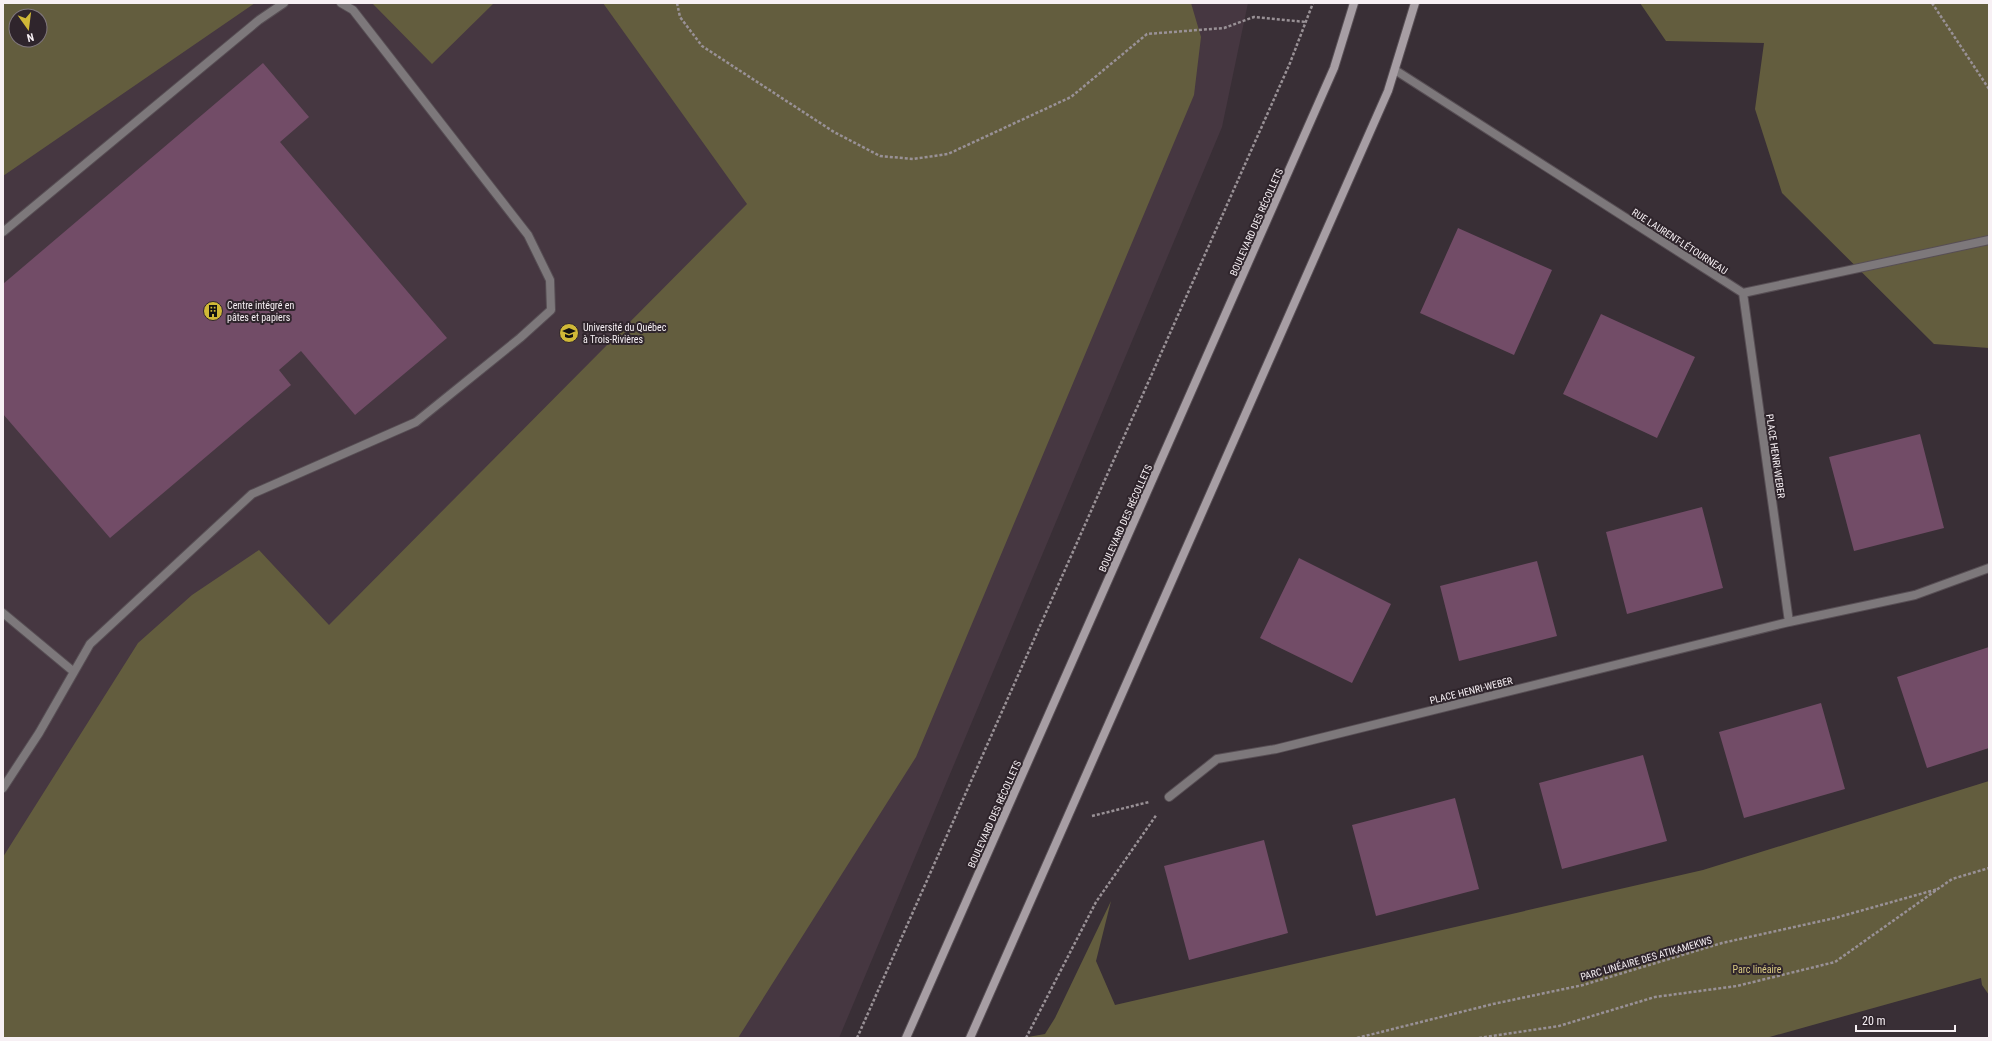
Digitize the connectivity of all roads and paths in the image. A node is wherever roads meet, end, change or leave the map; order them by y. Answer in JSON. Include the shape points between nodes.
{"nodes":[{"id":1,"x":284,"y":3,"type":"edge"},
{"id":2,"x":342,"y":3,"type":"edge"},
{"id":3,"x":677,"y":3,"type":"edge"},
{"id":4,"x":1313,"y":3,"type":"edge"},
{"id":5,"x":1354,"y":3,"type":"edge"},
{"id":6,"x":1415,"y":3,"type":"edge"},
{"id":7,"x":1932,"y":3,"type":"edge"},
{"id":8,"x":1306,"y":22,"type":"junction"},
{"id":9,"x":1395,"y":70,"type":"junction"},
{"id":10,"x":1989,"y":89,"type":"edge"},
{"id":11,"x":3,"y":232,"type":"edge"},
{"id":12,"x":1989,"y":240,"type":"edge"},
{"id":13,"x":1743,"y":293,"type":"junction"},
{"id":14,"x":1989,"y":568,"type":"edge"},
{"id":15,"x":3,"y":613,"type":"edge"},
{"id":16,"x":1789,"y":622,"type":"junction"},
{"id":17,"x":74,"y":672,"type":"junction"},
{"id":18,"x":3,"y":788,"type":"edge"},
{"id":19,"x":1169,"y":797,"type":"junction"},
{"id":20,"x":1065,"y":823,"type":"junction"},
{"id":21,"x":1989,"y":868,"type":"edge"},
{"id":22,"x":1938,"y":889,"type":"junction"},
{"id":23,"x":857,"y":1038,"type":"edge"},
{"id":24,"x":906,"y":1038,"type":"edge"},
{"id":25,"x":970,"y":1038,"type":"edge"},
{"id":26,"x":1026,"y":1038,"type":"edge"},
{"id":27,"x":1357,"y":1038,"type":"edge"},
{"id":28,"x":1479,"y":1038,"type":"edge"}],
"edges":[{"from":1,"to":11,"type":"street","via":[[259,20]]},
{"from":2,"to":17,"type":"street","via":[[353,10],[528,234],[550,280],[551,310],[416,422],[252,494],[90,644]]},
{"from":3,"to":8,"type":"path","via":[[680,17],[702,46],[834,132],[880,156],[913,159],[948,154],[1071,98],[1148,34],[1224,28],[1254,17]]},
{"from":4,"to":8,"type":"path"},
{"from":5,"to":24,"type":"main road","name":"BOULEVARD DES RÉCOLLETS","via":[[1334,68]]},
{"from":6,"to":9,"type":"main road"},
{"from":7,"to":10,"type":"path"},
{"from":8,"to":23,"type":"path"},
{"from":9,"to":13,"type":"street","name":"RUE LAURENT-LÉTOURNEAU"},
{"from":9,"to":20,"type":"main road","via":[[1388,91]]},
{"from":12,"to":13,"type":"street"},
{"from":13,"to":16,"type":"street","name":"PLACE HENRI-WEBER"},
{"from":14,"to":16,"type":"street","name":"PLACE HENRI-WEBER","via":[[1915,594]]},
{"from":15,"to":17,"type":"street"},
{"from":16,"to":19,"type":"street","name":"PLACE HENRI-WEBER","via":[[1276,749],[1217,759]]},
{"from":17,"to":18,"type":"street"},
{"from":19,"to":20,"type":"path"},
{"from":19,"to":26,"type":"path","via":[[1096,902]]},
{"from":20,"to":25,"type":"main road"},
{"from":21,"to":22,"type":"path","name":"PARC LINÉAIRE DES ATIKAMEKWS","via":[[1952,879]]},
{"from":22,"to":27,"type":"path","name":"PARC LINÉAIRE DES ATIKAMEKWS","via":[[1835,918],[1722,943],[1583,985]]},
{"from":22,"to":28,"type":"path","name":"PARC LINÉAIRE DES ATIKAMEKWS","via":[[1835,962],[1736,986],[1655,997],[1559,1026]]}]}
